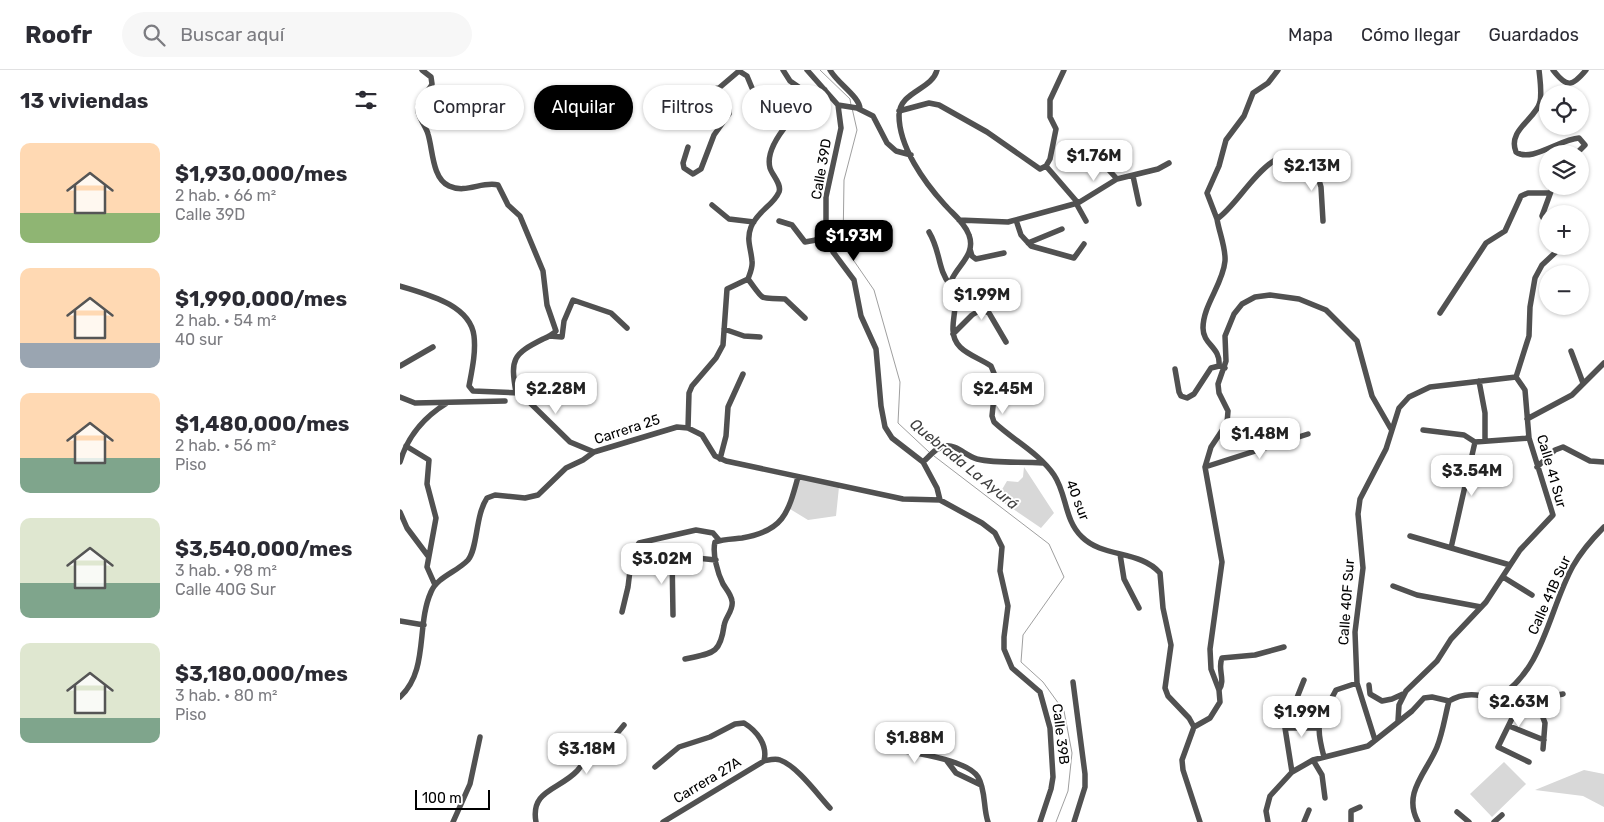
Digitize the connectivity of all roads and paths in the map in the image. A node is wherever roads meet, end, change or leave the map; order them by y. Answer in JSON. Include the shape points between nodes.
{"nodes":[{"id":1,"x":422,"y":70,"type":"edge"},
{"id":2,"x":783,"y":70,"type":"edge"},
{"id":3,"x":807,"y":70,"type":"edge"},
{"id":4,"x":830,"y":70,"type":"edge"},
{"id":5,"x":937,"y":70,"type":"edge"},
{"id":6,"x":1064,"y":70,"type":"edge"},
{"id":7,"x":1278,"y":70,"type":"edge"},
{"id":8,"x":1539,"y":70,"type":"edge"},
{"id":9,"x":1553,"y":70,"type":"edge"},
{"id":10,"x":1586,"y":70,"type":"edge"},
{"id":11,"x":750,"y":85,"type":"edge"},
{"id":12,"x":796,"y":85,"type":"edge"},
{"id":13,"x":820,"y":85,"type":"edge"},
{"id":14,"x":831,"y":97,"type":"edge"},
{"id":15,"x":838,"y":105,"type":"junction"},
{"id":16,"x":858,"y":108,"type":"junction"},
{"id":17,"x":899,"y":111,"type":"junction"},
{"id":18,"x":784,"y":130,"type":"edge"},
{"id":19,"x":1086,"y":145,"type":"dead end"},
{"id":20,"x":1554,"y":145,"type":"edge"},
{"id":21,"x":1585,"y":145,"type":"edge"},
{"id":22,"x":688,"y":147,"type":"dead end"},
{"id":23,"x":1539,"y":151,"type":"edge"},
{"id":24,"x":911,"y":155,"type":"junction"},
{"id":25,"x":1170,"y":163,"type":"dead end"},
{"id":26,"x":1046,"y":166,"type":"junction"},
{"id":27,"x":1133,"y":176,"type":"junction"},
{"id":28,"x":1117,"y":179,"type":"junction"},
{"id":29,"x":1539,"y":193,"type":"edge"},
{"id":30,"x":1076,"y":203,"type":"junction"},
{"id":31,"x":1139,"y":204,"type":"dead end"},
{"id":32,"x":712,"y":205,"type":"dead end"},
{"id":33,"x":1217,"y":219,"type":"junction"},
{"id":34,"x":959,"y":220,"type":"junction"},
{"id":35,"x":1016,"y":220,"type":"junction"},
{"id":36,"x":1086,"y":221,"type":"dead end"},
{"id":37,"x":754,"y":222,"type":"junction"},
{"id":38,"x":779,"y":222,"type":"dead end"},
{"id":39,"x":1324,"y":222,"type":"dead end"},
{"id":40,"x":825,"y":228,"type":"junction"},
{"id":41,"x":1062,"y":229,"type":"dead end"},
{"id":42,"x":928,"y":232,"type":"dead end"},
{"id":43,"x":1028,"y":243,"type":"junction"},
{"id":44,"x":1084,"y":244,"type":"dead end"},
{"id":45,"x":970,"y":248,"type":"junction"},
{"id":46,"x":1004,"y":253,"type":"dead end"},
{"id":47,"x":1552,"y":255,"type":"edge"},
{"id":48,"x":748,"y":279,"type":"junction"},
{"id":49,"x":950,"y":285,"type":"junction"},
{"id":50,"x":400,"y":286,"type":"edge"},
{"id":51,"x":1440,"y":313,"type":"dead end"},
{"id":52,"x":805,"y":318,"type":"dead end"},
{"id":53,"x":627,"y":328,"type":"dead end"},
{"id":54,"x":724,"y":330,"type":"junction"},
{"id":55,"x":953,"y":334,"type":"junction"},
{"id":56,"x":549,"y":336,"type":"junction"},
{"id":57,"x":760,"y":337,"type":"dead end"},
{"id":58,"x":1006,"y":342,"type":"dead end"},
{"id":59,"x":433,"y":347,"type":"dead end"},
{"id":60,"x":1571,"y":351,"type":"dead end"},
{"id":61,"x":1604,"y":362,"type":"edge"},
{"id":62,"x":400,"y":366,"type":"edge"},
{"id":63,"x":1222,"y":367,"type":"junction"},
{"id":64,"x":1176,"y":369,"type":"dead end"},
{"id":65,"x":743,"y":374,"type":"dead end"},
{"id":66,"x":1516,"y":377,"type":"junction"},
{"id":67,"x":1479,"y":381,"type":"junction"},
{"id":68,"x":1583,"y":383,"type":"junction"},
{"id":69,"x":516,"y":392,"type":"junction"},
{"id":70,"x":400,"y":397,"type":"edge"},
{"id":71,"x":505,"y":401,"type":"dead end"},
{"id":72,"x":449,"y":402,"type":"junction"},
{"id":73,"x":428,"y":403,"type":"junction"},
{"id":74,"x":430,"y":414,"type":"junction"},
{"id":75,"x":1527,"y":419,"type":"junction"},
{"id":76,"x":688,"y":428,"type":"junction"},
{"id":77,"x":1392,"y":429,"type":"junction"},
{"id":78,"x":1423,"y":430,"type":"dead end"},
{"id":79,"x":1308,"y":434,"type":"dead end"},
{"id":80,"x":1529,"y":438,"type":"junction"},
{"id":81,"x":1485,"y":440,"type":"junction"},
{"id":82,"x":1475,"y":442,"type":"junction"},
{"id":83,"x":406,"y":446,"type":"junction"},
{"id":84,"x":594,"y":452,"type":"junction"},
{"id":85,"x":720,"y":459,"type":"junction"},
{"id":86,"x":400,"y":462,"type":"edge"},
{"id":87,"x":923,"y":462,"type":"junction"},
{"id":88,"x":1604,"y":462,"type":"edge"},
{"id":89,"x":1043,"y":463,"type":"junction"},
{"id":90,"x":1205,"y":467,"type":"junction"},
{"id":91,"x":1537,"y":467,"type":"junction"},
{"id":92,"x":798,"y":477,"type":"junction"},
{"id":93,"x":940,"y":500,"type":"junction"},
{"id":94,"x":400,"y":512,"type":"edge"},
{"id":95,"x":1604,"y":527,"type":"edge"},
{"id":96,"x":1410,"y":536,"type":"dead end"},
{"id":97,"x":719,"y":540,"type":"junction"},
{"id":98,"x":1451,"y":548,"type":"junction"},
{"id":99,"x":657,"y":554,"type":"dead end"},
{"id":100,"x":672,"y":554,"type":"junction"},
{"id":101,"x":1120,"y":554,"type":"junction"},
{"id":102,"x":428,"y":556,"type":"junction"},
{"id":103,"x":716,"y":560,"type":"junction"},
{"id":104,"x":1510,"y":565,"type":"junction"},
{"id":105,"x":1502,"y":577,"type":"junction"},
{"id":106,"x":435,"y":586,"type":"junction"},
{"id":107,"x":1393,"y":586,"type":"dead end"},
{"id":108,"x":1532,"y":595,"type":"dead end"},
{"id":109,"x":1481,"y":607,"type":"junction"},
{"id":110,"x":1139,"y":608,"type":"dead end"},
{"id":111,"x":622,"y":612,"type":"dead end"},
{"id":112,"x":673,"y":616,"type":"dead end"},
{"id":113,"x":400,"y":620,"type":"edge"},
{"id":114,"x":424,"y":625,"type":"junction"},
{"id":115,"x":1284,"y":647,"type":"dead end"},
{"id":116,"x":685,"y":658,"type":"dead end"},
{"id":117,"x":1304,"y":680,"type":"dead end"},
{"id":118,"x":1073,"y":682,"type":"dead end"},
{"id":119,"x":1357,"y":684,"type":"junction"},
{"id":120,"x":1369,"y":685,"type":"dead end"},
{"id":121,"x":1219,"y":690,"type":"junction"},
{"id":122,"x":1406,"y":691,"type":"junction"},
{"id":123,"x":1563,"y":694,"type":"dead end"},
{"id":124,"x":1499,"y":697,"type":"junction"},
{"id":125,"x":400,"y":698,"type":"edge"},
{"id":126,"x":1536,"y":699,"type":"junction"},
{"id":127,"x":1521,"y":700,"type":"junction"},
{"id":128,"x":1449,"y":701,"type":"junction"},
{"id":129,"x":1398,"y":721,"type":"junction"},
{"id":130,"x":624,"y":724,"type":"dead end"},
{"id":131,"x":1508,"y":726,"type":"junction"},
{"id":132,"x":1194,"y":728,"type":"junction"},
{"id":133,"x":1285,"y":728,"type":"junction"},
{"id":134,"x":1318,"y":728,"type":"junction"},
{"id":135,"x":480,"y":737,"type":"dead end"},
{"id":136,"x":1375,"y":740,"type":"junction"},
{"id":137,"x":1544,"y":740,"type":"junction"},
{"id":138,"x":888,"y":748,"type":"dead end"},
{"id":139,"x":1543,"y":749,"type":"dead end"},
{"id":140,"x":1324,"y":757,"type":"junction"},
{"id":141,"x":764,"y":760,"type":"junction"},
{"id":142,"x":1313,"y":760,"type":"junction"},
{"id":143,"x":947,"y":761,"type":"junction"},
{"id":144,"x":1529,"y":762,"type":"dead end"},
{"id":145,"x":655,"y":767,"type":"dead end"},
{"id":146,"x":1292,"y":772,"type":"junction"},
{"id":147,"x":982,"y":785,"type":"junction"},
{"id":148,"x":1325,"y":798,"type":"dead end"},
{"id":149,"x":1360,"y":807,"type":"dead end"},
{"id":150,"x":830,"y":808,"type":"dead end"},
{"id":151,"x":1309,"y":810,"type":"dead end"},
{"id":152,"x":1457,"y":812,"type":"dead end"},
{"id":153,"x":1502,"y":815,"type":"dead end"},
{"id":154,"x":1417,"y":820,"type":"edge"},
{"id":155,"x":453,"y":822,"type":"edge"},
{"id":156,"x":536,"y":822,"type":"edge"},
{"id":157,"x":663,"y":822,"type":"edge"},
{"id":158,"x":988,"y":822,"type":"edge"},
{"id":159,"x":1040,"y":822,"type":"edge"},
{"id":160,"x":1074,"y":822,"type":"edge"},
{"id":161,"x":1200,"y":822,"type":"edge"},
{"id":162,"x":1268,"y":822,"type":"edge"},
{"id":163,"x":1304,"y":822,"type":"edge"},
{"id":164,"x":1351,"y":822,"type":"edge"},
{"id":165,"x":1410,"y":822,"type":"edge"},
{"id":166,"x":1469,"y":822,"type":"edge"},
{"id":167,"x":1494,"y":822,"type":"edge"}],
"edges":[{"from":1,"to":56,"type":"street","via":[[431,77],[432,84],[418,103],[418,110],[428,134],[432,158],[448,186],[472,189],[498,185],[508,205],[520,216],[543,271],[547,304],[556,326],[556,331]]},
{"from":2,"to":12,"type":"street"},
{"from":3,"to":13,"type":"street"},
{"from":4,"to":16,"type":"street","via":[[842,87],[858,100]]},
{"from":5,"to":17,"type":"street","via":[[931,81],[906,99]]},
{"from":6,"to":26,"type":"street","via":[[1050,100],[1050,116],[1056,129]]},
{"from":7,"to":33,"type":"street","via":[[1254,93],[1244,116],[1226,140],[1207,193]]},
{"from":8,"to":23,"type":"street","via":[[1540,104],[1519,130],[1514,148],[1527,156]]},
{"from":9,"to":10,"type":"street","via":[[1562,82],[1568,84],[1576,81]]},
{"from":11,"to":22,"type":"street","via":[[744,72],[739,71],[719,88],[703,91],[705,99],[721,105],[730,114],[714,135],[701,169],[693,174],[683,164]]},
{"from":14,"to":15,"type":"street"},
{"from":15,"to":16,"type":"street"},
{"from":15,"to":40,"type":"street","name":"Calle 39D","via":[[841,128],[828,182]]},
{"from":16,"to":24,"type":"street","via":[[873,116],[887,143],[896,151]]},
{"from":17,"to":24,"type":"street","via":[[901,132]]},
{"from":17,"to":26,"type":"street","via":[[929,103],[939,105],[988,132],[1035,167]]},
{"from":18,"to":37,"type":"street","via":[[771,153],[770,167],[779,191]]},
{"from":19,"to":28,"type":"street"},
{"from":20,"to":21,"type":"street","via":[[1580,138]]},
{"from":24,"to":34,"type":"street","via":[[938,196]]},
{"from":25,"to":27,"type":"street"},
{"from":26,"to":30,"type":"street"},
{"from":27,"to":28,"type":"street"},
{"from":27,"to":31,"type":"street"},
{"from":28,"to":30,"type":"street"},
{"from":29,"to":51,"type":"street","via":[[1521,196],[1505,231],[1486,243]]},
{"from":30,"to":35,"type":"street"},
{"from":30,"to":36,"type":"street"},
{"from":32,"to":37,"type":"street","via":[[729,219]]},
{"from":33,"to":39,"type":"street","via":[[1226,213],[1263,169],[1294,155],[1313,160],[1321,187]]},
{"from":33,"to":63,"type":"street","via":[[1225,261],[1203,332],[1218,353]]},
{"from":34,"to":35,"type":"street"},
{"from":34,"to":45,"type":"street","via":[[969,235]]},
{"from":35,"to":43,"type":"street"},
{"from":37,"to":48,"type":"street","via":[[748,239],[752,262]]},
{"from":38,"to":40,"type":"street","via":[[792,226],[805,242],[816,240]]},
{"from":40,"to":87,"type":"street","name":"Calle 39D","via":[[829,246],[854,280],[861,316],[876,349],[884,427],[892,438]]},
{"from":41,"to":43,"type":"street"},
{"from":42,"to":49,"type":"street","via":[[938,250],[941,271]]},
{"from":43,"to":44,"type":"street","via":[[1072,258]]},
{"from":45,"to":46,"type":"street","via":[[976,259]]},
{"from":45,"to":49,"type":"street"},
{"from":47,"to":66,"type":"street","via":[[1542,264],[1535,278],[1529,336]]},
{"from":48,"to":52,"type":"street","via":[[766,300],[785,299]]},
{"from":48,"to":54,"type":"street","via":[[727,289]]},
{"from":49,"to":55,"type":"street","via":[[955,306]]},
{"from":50,"to":69,"type":"street","via":[[440,300],[465,318],[474,334],[470,386],[473,391]]},
{"from":53,"to":56,"type":"street","via":[[611,314],[574,300],[564,321],[562,337]]},
{"from":54,"to":57,"type":"street"},
{"from":54,"to":76,"type":"street","via":[[721,352],[689,393]]},
{"from":55,"to":58,"type":"street","via":[[982,309],[989,313]]},
{"from":55,"to":89,"type":"street","name":"40 sur","via":[[963,351],[991,366],[995,372],[994,422]]},
{"from":56,"to":69,"type":"street","via":[[526,347],[516,357],[512,373]]},
{"from":59,"to":62,"type":"street"},
{"from":60,"to":68,"type":"street"},
{"from":61,"to":68,"type":"street"},
{"from":63,"to":64,"type":"street","via":[[1211,368],[1194,394],[1187,398],[1179,392]]},
{"from":63,"to":77,"type":"street","via":[[1225,336],[1242,304],[1255,297],[1270,295],[1314,304],[1326,310],[1357,341],[1372,396]]},
{"from":63,"to":90,"type":"street","via":[[1218,389],[1226,406],[1227,423],[1211,447]]},
{"from":65,"to":85,"type":"street","via":[[728,407]]},
{"from":66,"to":67,"type":"street"},
{"from":66,"to":75,"type":"street","name":"Calle 41 Sur","via":[[1525,390]]},
{"from":67,"to":77,"type":"street","name":"Calle 40F Sur","via":[[1418,391],[1399,408]]},
{"from":67,"to":81,"type":"street","via":[[1485,413]]},
{"from":68,"to":75,"type":"street","via":[[1572,395]]},
{"from":69,"to":84,"type":"street","via":[[524,395],[570,442]]},
{"from":70,"to":73,"type":"street","via":[[408,402]]},
{"from":71,"to":72,"type":"street"},
{"from":72,"to":73,"type":"street"},
{"from":72,"to":74,"type":"street"},
{"from":73,"to":74,"type":"street"},
{"from":74,"to":83,"type":"street"},
{"from":75,"to":80,"type":"street","name":"Calle 41 Sur"},
{"from":76,"to":84,"type":"street","name":"Carrera 25","via":[[669,428]]},
{"from":76,"to":85,"type":"street","via":[[702,435]]},
{"from":77,"to":119,"type":"street","name":"Calle 40F Sur","via":[[1358,507],[1363,568],[1355,632]]},
{"from":78,"to":82,"type":"street","via":[[1464,435]]},
{"from":79,"to":90,"type":"street"},
{"from":80,"to":81,"type":"street"},
{"from":80,"to":91,"type":"street","name":"Calle 41 Sur"},
{"from":81,"to":82,"type":"street"},
{"from":82,"to":98,"type":"street"},
{"from":83,"to":86,"type":"street"},
{"from":83,"to":102,"type":"street","via":[[429,460],[427,484],[436,518]]},
{"from":84,"to":106,"type":"street","name":"Carrera 25","via":[[556,475],[538,495],[525,498],[494,495],[487,498],[477,522],[471,555]]},
{"from":85,"to":92,"type":"street"},
{"from":87,"to":89,"type":"street","via":[[938,448],[952,446],[982,460]]},
{"from":87,"to":93,"type":"street"},
{"from":88,"to":91,"type":"street","via":[[1590,461],[1563,447]]},
{"from":89,"to":101,"type":"street","name":"40 sur","via":[[1055,477],[1067,514],[1080,536],[1096,546]]},
{"from":90,"to":121,"type":"street","via":[[1222,562],[1210,649],[1211,669]]},
{"from":91,"to":104,"type":"street","name":"Calle 41 Sur","via":[[1553,515]]},
{"from":92,"to":93,"type":"street","via":[[903,499]]},
{"from":92,"to":97,"type":"street","via":[[785,512],[772,530],[761,535]]},
{"from":93,"to":159,"type":"street","name":"Calle 39B","via":[[982,523],[1000,540],[1000,577],[1008,606],[1004,648],[1012,668],[1040,692],[1050,728],[1053,777]]},
{"from":94,"to":102,"type":"street","via":[[407,528]]},
{"from":95,"to":124,"type":"street","name":"Calle 41B Sur","via":[[1574,566],[1548,630],[1517,683]]},
{"from":96,"to":98,"type":"street"},
{"from":97,"to":103,"type":"street","via":[[714,546]]},
{"from":97,"to":111,"type":"street","via":[[713,533],[696,530],[639,542],[632,554]]},
{"from":98,"to":104,"type":"street"},
{"from":99,"to":100,"type":"street"},
{"from":100,"to":103,"type":"street"},
{"from":100,"to":112,"type":"street"},
{"from":101,"to":110,"type":"street","via":[[1124,579]]},
{"from":101,"to":132,"type":"street","name":"40 sur","via":[[1149,562],[1160,573],[1171,645],[1166,688],[1168,696]]},
{"from":102,"to":106,"type":"street","via":[[428,574]]},
{"from":103,"to":116,"type":"street","via":[[722,582],[732,600],[724,622],[722,642],[716,650]]},
{"from":104,"to":105,"type":"street","name":"Calle 41 Sur"},
{"from":105,"to":108,"type":"street"},
{"from":105,"to":109,"type":"street","name":"Calle 41 Sur"},
{"from":106,"to":114,"type":"street","via":[[429,596]]},
{"from":107,"to":109,"type":"street","via":[[1424,597]]},
{"from":109,"to":122,"type":"street","name":"Calle 41 Sur","via":[[1451,639],[1437,661]]},
{"from":113,"to":114,"type":"street"},
{"from":114,"to":125,"type":"street","via":[[416,671]]},
{"from":115,"to":121,"type":"street","via":[[1255,655],[1222,658],[1223,683]]},
{"from":117,"to":133,"type":"street"},
{"from":118,"to":160,"type":"street","via":[[1085,774],[1085,787]]},
{"from":119,"to":134,"type":"street","via":[[1336,690],[1324,709]]},
{"from":119,"to":136,"type":"street","name":"Calle 40F Sur"},
{"from":120,"to":122,"type":"street","via":[[1370,694],[1382,701]]},
{"from":121,"to":132,"type":"street","via":[[1220,702],[1215,713]]},
{"from":122,"to":129,"type":"street","name":"Calle 41 Sur","via":[[1399,706]]},
{"from":123,"to":126,"type":"street"},
{"from":124,"to":127,"type":"street"},
{"from":124,"to":128,"type":"street","via":[[1476,694]]},
{"from":126,"to":127,"type":"street"},
{"from":126,"to":137,"type":"street","via":[[1545,723]]},
{"from":127,"to":131,"type":"street"},
{"from":128,"to":129,"type":"street","via":[[1424,698]]},
{"from":128,"to":154,"type":"street","via":[[1437,747],[1414,786]]},
{"from":129,"to":136,"type":"street"},
{"from":130,"to":156,"type":"street","via":[[610,742],[591,747],[577,771],[539,798]]},
{"from":131,"to":137,"type":"street"},
{"from":131,"to":144,"type":"street","via":[[1498,747]]},
{"from":132,"to":161,"type":"street","via":[[1184,749],[1183,770]]},
{"from":133,"to":134,"type":"street"},
{"from":133,"to":146,"type":"street"},
{"from":134,"to":140,"type":"street"},
{"from":135,"to":155,"type":"street","via":[[470,784]]},
{"from":136,"to":140,"type":"street","via":[[1362,748]]},
{"from":137,"to":139,"type":"street"},
{"from":138,"to":143,"type":"street"},
{"from":140,"to":142,"type":"street"},
{"from":141,"to":145,"type":"street","via":[[766,754],[762,740],[744,723],[679,747]]},
{"from":141,"to":150,"type":"street","via":[[780,760],[788,764]]},
{"from":141,"to":157,"type":"street","name":"Carrera 27A"},
{"from":142,"to":146,"type":"street"},
{"from":142,"to":148,"type":"street","via":[[1322,775]]},
{"from":143,"to":147,"type":"street","via":[[956,772]]},
{"from":143,"to":147,"type":"street","via":[[968,768]]},
{"from":146,"to":162,"type":"street","via":[[1272,792],[1266,806]]},
{"from":147,"to":158,"type":"street"},
{"from":149,"to":164,"type":"street","via":[[1351,811]]},
{"from":151,"to":163,"type":"street"},
{"from":152,"to":166,"type":"street"},
{"from":153,"to":167,"type":"street"},
{"from":154,"to":165,"type":"street"}]}
